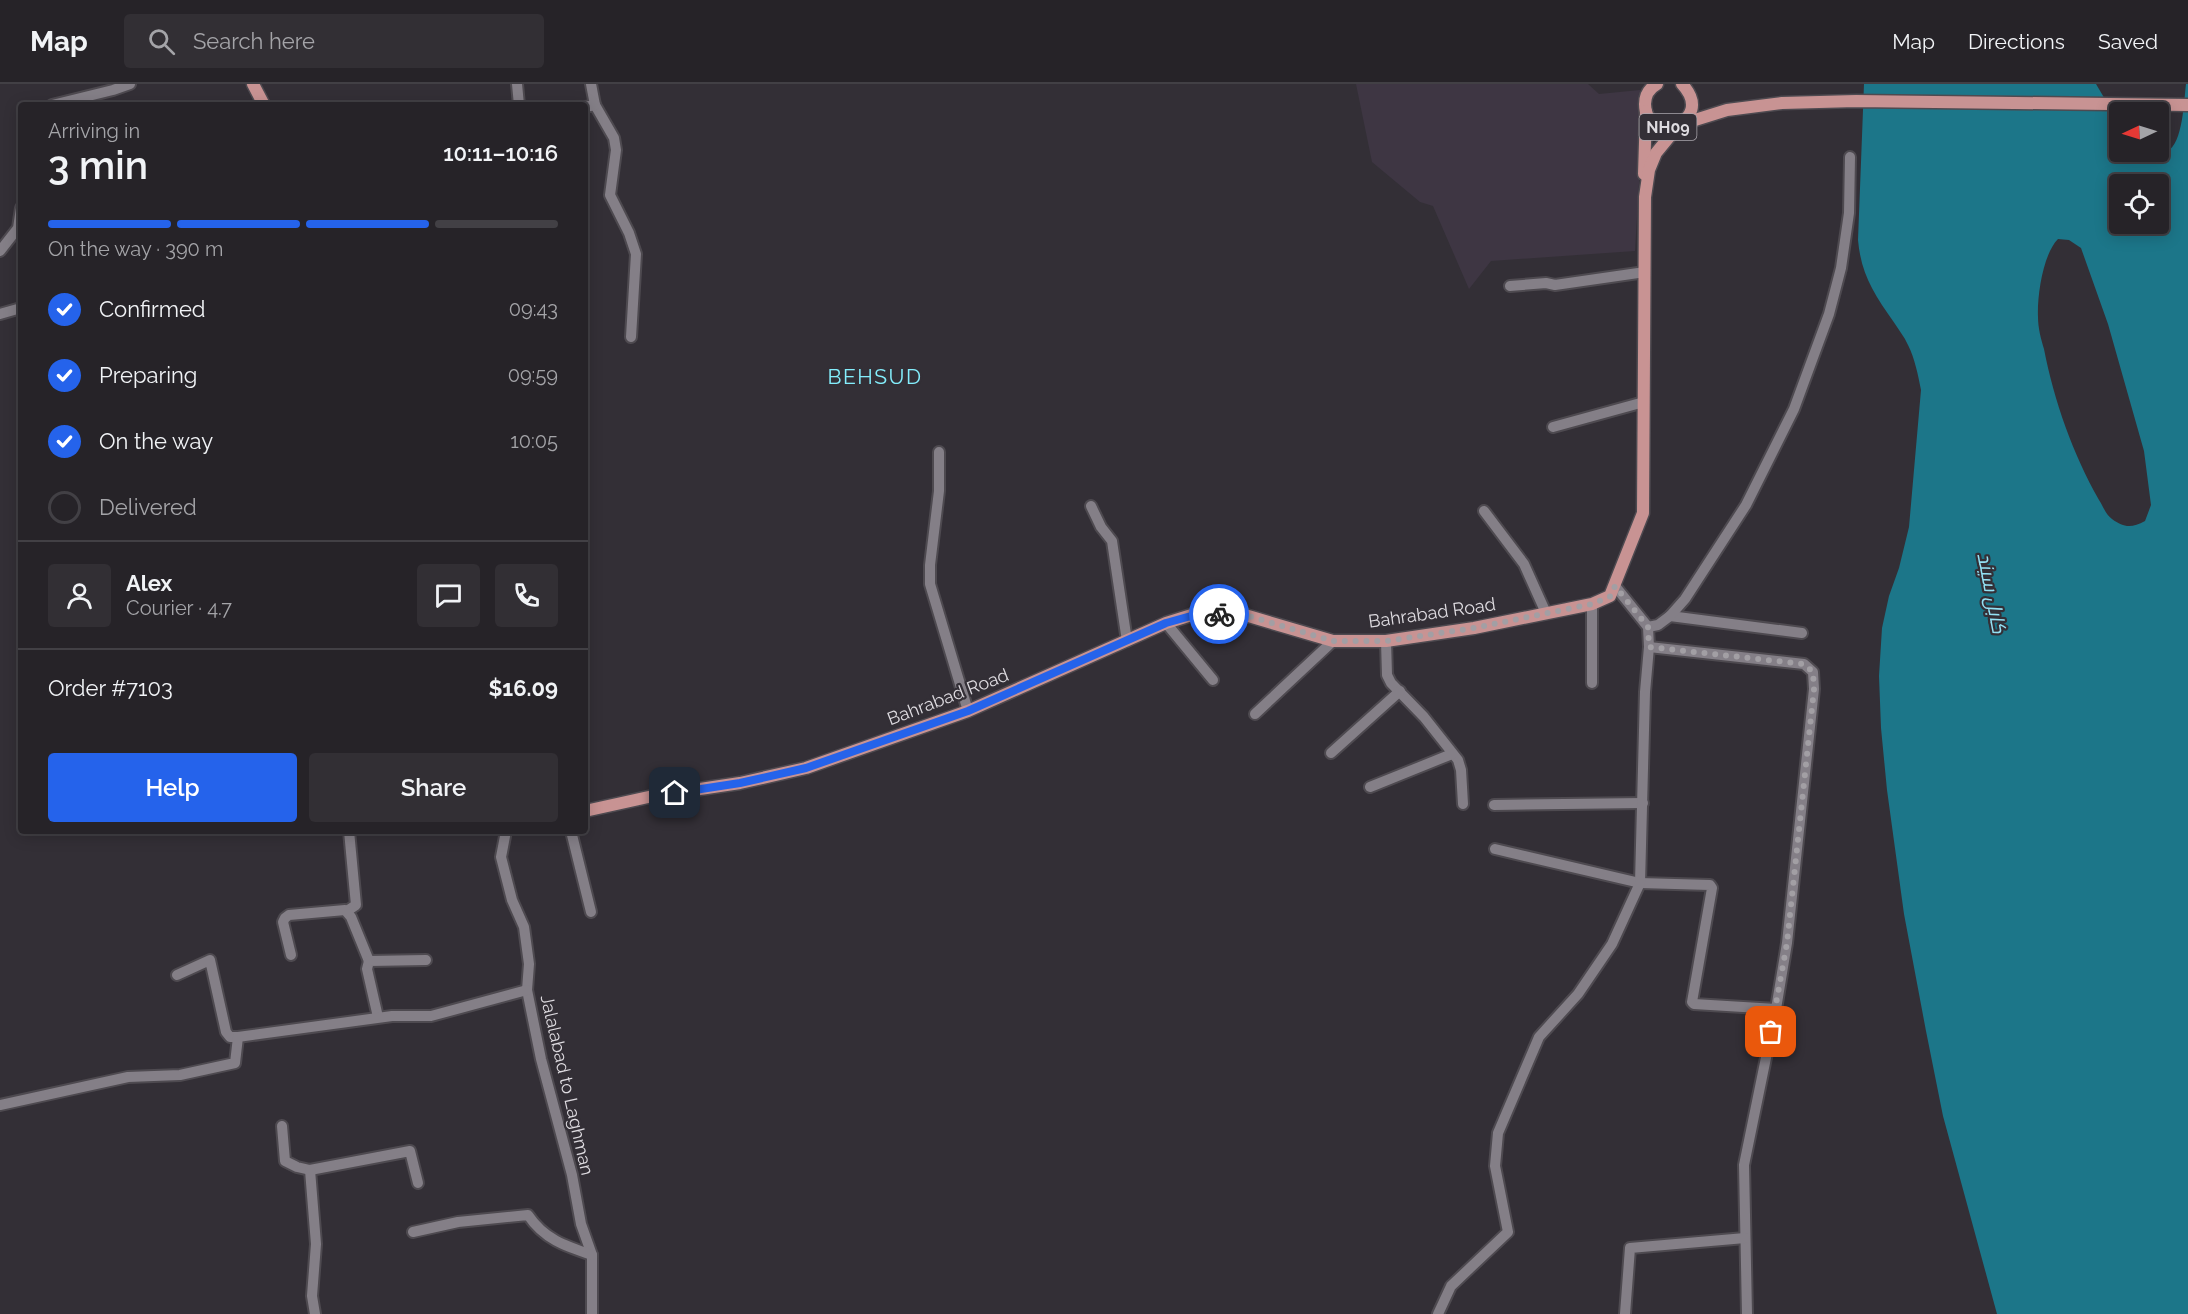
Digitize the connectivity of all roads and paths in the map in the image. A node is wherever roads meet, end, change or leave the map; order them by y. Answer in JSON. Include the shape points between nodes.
{"nodes":[{"id":1,"x":130,"y":84,"type":"edge"},
{"id":2,"x":253,"y":84,"type":"edge"},
{"id":3,"x":517,"y":84,"type":"edge"},
{"id":4,"x":591,"y":84,"type":"edge"},
{"id":5,"x":1644,"y":84,"type":"edge"},
{"id":6,"x":1657,"y":84,"type":"edge"},
{"id":7,"x":1682,"y":84,"type":"edge"},
{"id":8,"x":64,"y":102,"type":"edge"},
{"id":9,"x":262,"y":102,"type":"edge"},
{"id":10,"x":519,"y":102,"type":"edge"},
{"id":11,"x":1646,"y":104,"type":"junction"},
{"id":12,"x":2188,"y":105,"type":"edge"},
{"id":13,"x":590,"y":106,"type":"edge"},
{"id":14,"x":1679,"y":125,"type":"junction"},
{"id":15,"x":1850,"y":157,"type":"dead end"},
{"id":16,"x":1645,"y":196,"type":"junction"},
{"id":17,"x":18,"y":228,"type":"edge"},
{"id":18,"x":0,"y":251,"type":"edge"},
{"id":19,"x":1645,"y":272,"type":"junction"},
{"id":20,"x":1510,"y":286,"type":"dead end"},
{"id":21,"x":18,"y":309,"type":"edge"},
{"id":22,"x":0,"y":314,"type":"edge"},
{"id":23,"x":631,"y":338,"type":"dead end"},
{"id":24,"x":1644,"y":402,"type":"junction"},
{"id":25,"x":1553,"y":427,"type":"dead end"},
{"id":26,"x":939,"y":452,"type":"dead end"},
{"id":27,"x":1091,"y":506,"type":"dead end"},
{"id":28,"x":1484,"y":511,"type":"dead end"},
{"id":29,"x":1615,"y":586,"type":"junction"},
{"id":30,"x":1592,"y":604,"type":"junction"},
{"id":31,"x":1546,"y":613,"type":"junction"},
{"id":32,"x":1670,"y":616,"type":"junction"},
{"id":33,"x":1166,"y":623,"type":"junction"},
{"id":34,"x":1648,"y":627,"type":"junction"},
{"id":35,"x":1802,"y":633,"type":"dead end"},
{"id":36,"x":1127,"y":641,"type":"junction"},
{"id":37,"x":1333,"y":641,"type":"junction"},
{"id":38,"x":1386,"y":641,"type":"junction"},
{"id":39,"x":1649,"y":647,"type":"junction"},
{"id":40,"x":1213,"y":680,"type":"dead end"},
{"id":41,"x":1592,"y":683,"type":"dead end"},
{"id":42,"x":1400,"y":692,"type":"junction"},
{"id":43,"x":968,"y":711,"type":"junction"},
{"id":44,"x":1255,"y":714,"type":"dead end"},
{"id":45,"x":1331,"y":753,"type":"dead end"},
{"id":46,"x":1452,"y":754,"type":"junction"},
{"id":47,"x":1370,"y":787,"type":"dead end"},
{"id":48,"x":1643,"y":803,"type":"junction"},
{"id":49,"x":1462,"y":804,"type":"dead end"},
{"id":50,"x":1494,"y":805,"type":"dead end"},
{"id":51,"x":588,"y":810,"type":"edge"},
{"id":52,"x":349,"y":834,"type":"edge"},
{"id":53,"x":505,"y":834,"type":"edge"},
{"id":54,"x":573,"y":834,"type":"edge"},
{"id":55,"x":1496,"y":849,"type":"dead end"},
{"id":56,"x":1640,"y":884,"type":"junction"},
{"id":57,"x":347,"y":911,"type":"junction"},
{"id":58,"x":591,"y":912,"type":"dead end"},
{"id":59,"x":291,"y":955,"type":"dead end"},
{"id":60,"x":426,"y":960,"type":"dead end"},
{"id":61,"x":369,"y":961,"type":"junction"},
{"id":62,"x":177,"y":975,"type":"dead end"},
{"id":63,"x":527,"y":990,"type":"junction"},
{"id":64,"x":1776,"y":1009,"type":"junction"},
{"id":65,"x":378,"y":1017,"type":"junction"},
{"id":66,"x":238,"y":1037,"type":"junction"},
{"id":67,"x":0,"y":1105,"type":"edge"},
{"id":68,"x":282,"y":1126,"type":"dead end"},
{"id":69,"x":310,"y":1170,"type":"junction"},
{"id":70,"x":418,"y":1183,"type":"dead end"},
{"id":71,"x":413,"y":1232,"type":"dead end"},
{"id":72,"x":1745,"y":1238,"type":"junction"},
{"id":73,"x":592,"y":1255,"type":"junction"},
{"id":74,"x":315,"y":1314,"type":"edge"},
{"id":75,"x":592,"y":1314,"type":"edge"},
{"id":76,"x":1438,"y":1314,"type":"edge"},
{"id":77,"x":1626,"y":1314,"type":"edge"},
{"id":78,"x":1747,"y":1314,"type":"edge"}],
"edges":[{"from":1,"to":8,"type":"street"},
{"from":2,"to":9,"type":"main road"},
{"from":3,"to":10,"type":"street"},
{"from":4,"to":13,"type":"street"},
{"from":5,"to":11,"type":"main road","number":"NH09"},
{"from":6,"to":11,"type":"main road","number":"NH09","via":[[1648,92]]},
{"from":7,"to":14,"type":"main road","number":"NH09","via":[[1690,94],[1691,108]]},
{"from":11,"to":14,"type":"main road","number":"NH09","via":[[1648,116],[1659,125]]},
{"from":11,"to":16,"type":"main road"},
{"from":12,"to":14,"type":"main road","number":"NH09","via":[[1782,103],[1727,110]]},
{"from":13,"to":23,"type":"street","via":[[614,138],[610,195],[636,254]]},
{"from":14,"to":16,"type":"main road","via":[[1656,153]]},
{"from":15,"to":32,"type":"street","via":[[1849,213],[1841,268],[1829,314],[1794,409],[1746,505]]},
{"from":16,"to":19,"type":"main road"},
{"from":17,"to":18,"type":"street"},
{"from":19,"to":20,"type":"street","via":[[1555,285]]},
{"from":19,"to":24,"type":"main road"},
{"from":21,"to":22,"type":"street"},
{"from":24,"to":25,"type":"street"},
{"from":24,"to":29,"type":"main road","via":[[1643,513]]},
{"from":26,"to":43,"type":"street","via":[[930,584]]},
{"from":27,"to":36,"type":"street","via":[[1112,541]]},
{"from":28,"to":31,"type":"street","via":[[1524,564]]},
{"from":29,"to":30,"type":"main road","name":"Bahrabad Road","via":[[1611,596]]},
{"from":29,"to":34,"type":"street"},
{"from":30,"to":31,"type":"main road","name":"Bahrabad Road"},
{"from":30,"to":41,"type":"street"},
{"from":31,"to":38,"type":"main road","name":"Bahrabad Road"},
{"from":32,"to":34,"type":"street"},
{"from":32,"to":35,"type":"street"},
{"from":33,"to":36,"type":"main road","name":"Bahrabad Road"},
{"from":33,"to":37,"type":"main road","name":"Bahrabad Road","via":[[1198,614],[1245,615]]},
{"from":33,"to":40,"type":"street"},
{"from":34,"to":39,"type":"street"},
{"from":36,"to":43,"type":"main road","name":"Bahrabad Road"},
{"from":37,"to":38,"type":"main road","name":"Bahrabad Road"},
{"from":37,"to":44,"type":"street"},
{"from":38,"to":42,"type":"street","via":[[1388,675]]},
{"from":39,"to":48,"type":"street"},
{"from":39,"to":64,"type":"street","via":[[1804,664],[1813,672],[1787,943]]},
{"from":42,"to":45,"type":"street"},
{"from":42,"to":46,"type":"street"},
{"from":43,"to":51,"type":"main road","name":"Bahrabad Road","via":[[789,773]]},
{"from":46,"to":47,"type":"street"},
{"from":46,"to":49,"type":"street","via":[[1461,770]]},
{"from":48,"to":50,"type":"street"},
{"from":48,"to":56,"type":"street"},
{"from":52,"to":57,"type":"street","via":[[356,905]]},
{"from":53,"to":63,"type":"street","name":"Jalalabad to Laghman","via":[[501,857],[524,927],[529,964]]},
{"from":54,"to":58,"type":"street"},
{"from":55,"to":56,"type":"street"},
{"from":56,"to":64,"type":"street","via":[[1712,888],[1694,1004]]},
{"from":56,"to":76,"type":"street","via":[[1612,944],[1578,994],[1539,1037],[1497,1133],[1496,1166],[1508,1232],[1451,1286]]},
{"from":57,"to":59,"type":"street","via":[[285,918]]},
{"from":57,"to":61,"type":"street"},
{"from":60,"to":61,"type":"street"},
{"from":61,"to":65,"type":"street","via":[[367,969]]},
{"from":62,"to":66,"type":"street","via":[[210,960],[226,1032]]},
{"from":63,"to":65,"type":"street","via":[[431,1016]]},
{"from":63,"to":73,"type":"street","name":"Jalalabad to Laghman","via":[[581,1224]]},
{"from":64,"to":72,"type":"street","via":[[1744,1165]]},
{"from":65,"to":66,"type":"street"},
{"from":66,"to":67,"type":"street","via":[[235,1063],[180,1075],[128,1077]]},
{"from":68,"to":69,"type":"street","via":[[285,1161]]},
{"from":69,"to":70,"type":"street","via":[[410,1151]]},
{"from":69,"to":74,"type":"street","via":[[316,1244],[312,1296]]},
{"from":71,"to":73,"type":"street","via":[[458,1222],[528,1215],[538,1230],[564,1246]]},
{"from":72,"to":77,"type":"street","via":[[1630,1248]]},
{"from":72,"to":78,"type":"street"},
{"from":73,"to":75,"type":"street","name":"Jalalabad to Laghman"}]}
